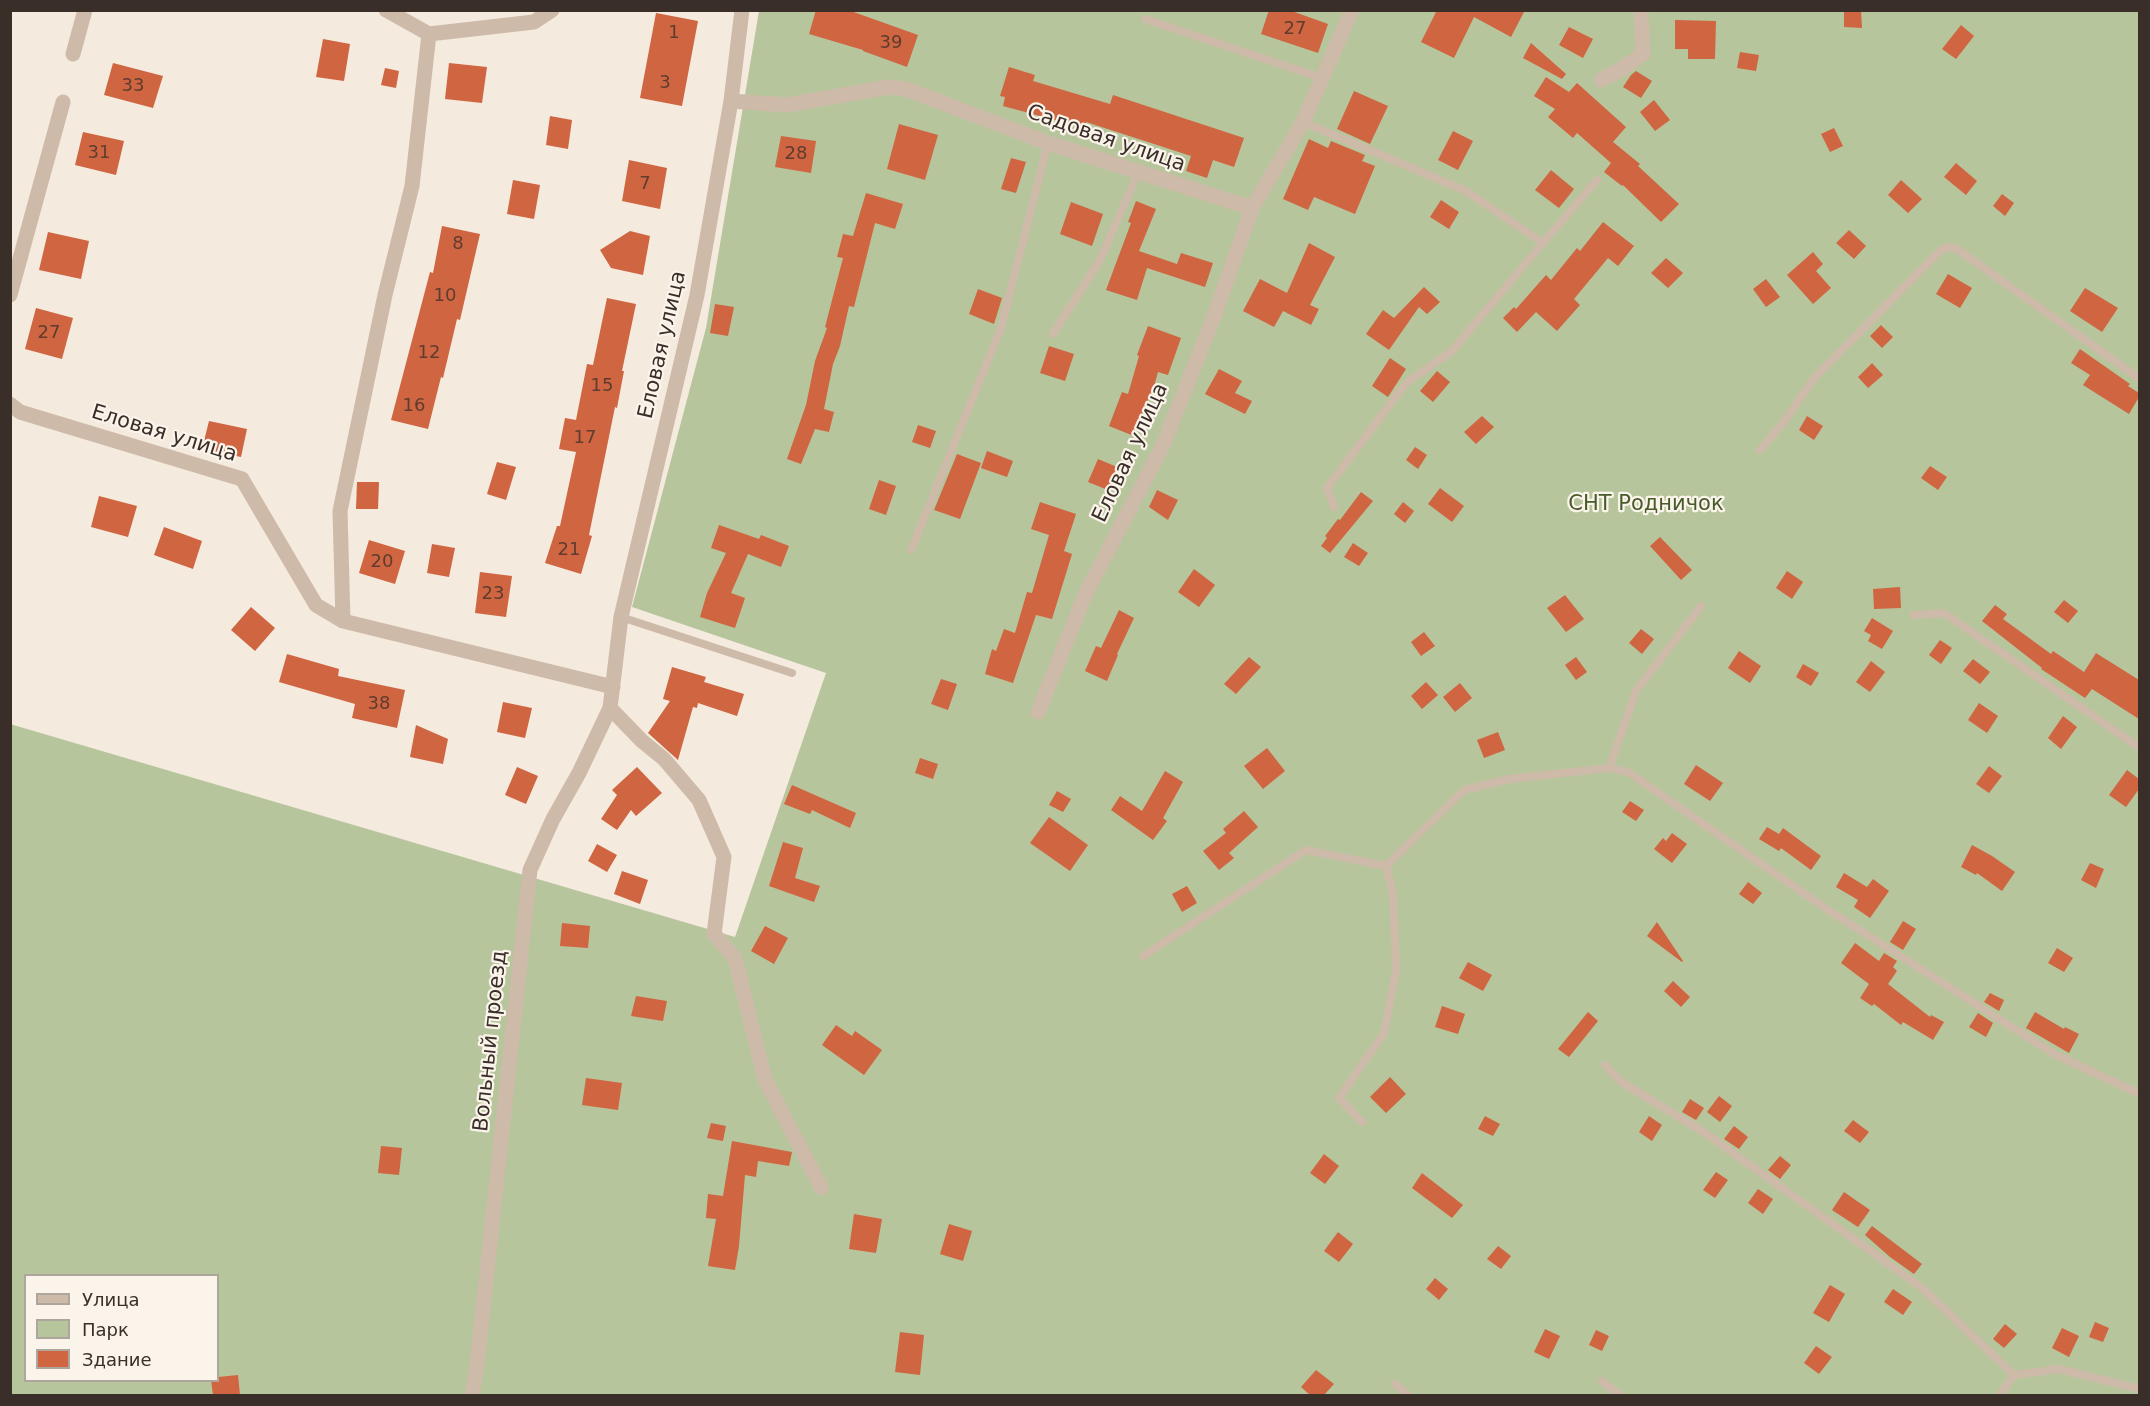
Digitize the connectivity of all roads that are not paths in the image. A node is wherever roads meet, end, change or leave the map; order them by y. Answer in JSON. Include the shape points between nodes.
{"nodes":[{"id":1,"x":85,"y":10,"type":"edge"},
{"id":2,"x":386,"y":10,"type":"edge"},
{"id":3,"x":552,"y":10,"type":"edge"},
{"id":4,"x":742,"y":10,"type":"edge"},
{"id":5,"x":1352,"y":10,"type":"edge"},
{"id":6,"x":1641,"y":10,"type":"edge"},
{"id":7,"x":1144,"y":19,"type":"dead end"},
{"id":8,"x":429,"y":34,"type":"junction"},
{"id":9,"x":73,"y":54,"type":"dead end"},
{"id":10,"x":1322,"y":78,"type":"junction"},
{"id":11,"x":1601,"y":80,"type":"dead end"},
{"id":12,"x":63,"y":102,"type":"dead end"},
{"id":13,"x":731,"y":102,"type":"junction"},
{"id":14,"x":1303,"y":122,"type":"junction"},
{"id":15,"x":1048,"y":144,"type":"junction"},
{"id":16,"x":1138,"y":173,"type":"junction"},
{"id":17,"x":1597,"y":180,"type":"dead end"},
{"id":18,"x":1252,"y":208,"type":"junction"},
{"id":19,"x":1543,"y":243,"type":"junction"},
{"id":20,"x":10,"y":295,"type":"edge"},
{"id":21,"x":1053,"y":334,"type":"dead end"},
{"id":22,"x":2139,"y":379,"type":"edge"},
{"id":23,"x":10,"y":404,"type":"edge"},
{"id":24,"x":1760,"y":450,"type":"dead end"},
{"id":25,"x":1334,"y":507,"type":"dead end"},
{"id":26,"x":911,"y":550,"type":"dead end"},
{"id":27,"x":1701,"y":606,"type":"dead end"},
{"id":28,"x":1913,"y":615,"type":"dead end"},
{"id":29,"x":621,"y":617,"type":"junction"},
{"id":30,"x":343,"y":621,"type":"junction"},
{"id":31,"x":792,"y":673,"type":"dead end"},
{"id":32,"x":613,"y":687,"type":"junction"},
{"id":33,"x":610,"y":708,"type":"junction"},
{"id":34,"x":1038,"y":712,"type":"dead end"},
{"id":35,"x":2139,"y":748,"type":"edge"},
{"id":36,"x":1609,"y":768,"type":"junction"},
{"id":37,"x":1386,"y":866,"type":"junction"},
{"id":38,"x":1143,"y":956,"type":"dead end"},
{"id":39,"x":1605,"y":1065,"type":"dead end"},
{"id":40,"x":2139,"y":1094,"type":"edge"},
{"id":41,"x":1362,"y":1122,"type":"dead end"},
{"id":42,"x":821,"y":1187,"type":"dead end"},
{"id":43,"x":2014,"y":1375,"type":"junction"},
{"id":44,"x":1602,"y":1381,"type":"dead end"},
{"id":45,"x":1395,"y":1384,"type":"dead end"},
{"id":46,"x":2139,"y":1389,"type":"edge"},
{"id":47,"x":471,"y":1395,"type":"edge"},
{"id":48,"x":1409,"y":1395,"type":"edge"},
{"id":49,"x":1621,"y":1395,"type":"edge"},
{"id":50,"x":1999,"y":1395,"type":"edge"}],
"edges":[{"from":1,"to":9,"type":"street"},
{"from":2,"to":8,"type":"street"},
{"from":3,"to":8,"type":"street","via":[[534,22]]},
{"from":4,"to":13,"type":"street","name":"Еловая улица"},
{"from":5,"to":10,"type":"street"},
{"from":6,"to":11,"type":"street","via":[[1643,54]]},
{"from":7,"to":10,"type":"lane"},
{"from":8,"to":30,"type":"street","via":[[412,186],[340,511]]},
{"from":10,"to":14,"type":"street"},
{"from":12,"to":20,"type":"street"},
{"from":13,"to":15,"type":"street","name":"Садовая улица","via":[[787,105],[889,87],[906,89]]},
{"from":13,"to":29,"type":"street","name":"Еловая улица","via":[[697,295]]},
{"from":14,"to":18,"type":"street"},
{"from":14,"to":19,"type":"lane","via":[[1466,191]]},
{"from":15,"to":16,"type":"street","name":"Садовая улица"},
{"from":15,"to":26,"type":"lane","via":[[1001,328]]},
{"from":16,"to":18,"type":"street","name":"Садовая улица"},
{"from":16,"to":21,"type":"lane","via":[[1100,260]]},
{"from":17,"to":19,"type":"lane"},
{"from":18,"to":34,"type":"street","name":"Еловая улица","via":[[1164,443],[1085,596]]},
{"from":19,"to":25,"type":"lane","via":[[1452,351],[1406,383],[1327,488]]},
{"from":22,"to":24,"type":"lane","via":[[1957,249],[1948,247],[1814,378]]},
{"from":23,"to":30,"type":"street","name":"Еловая улица","via":[[20,412],[242,479],[316,605]]},
{"from":27,"to":36,"type":"lane","via":[[1636,691]]},
{"from":28,"to":35,"type":"lane","via":[[1944,613]]},
{"from":29,"to":31,"type":"lane"},
{"from":29,"to":32,"type":"street","name":"Еловая улица"},
{"from":30,"to":32,"type":"street","name":"Еловая улица"},
{"from":32,"to":33,"type":"street","name":"Еловая улица"},
{"from":33,"to":42,"type":"street","via":[[664,759],[699,800],[724,857],[714,934],[735,958],[765,1080]]},
{"from":33,"to":47,"type":"street","name":"Вольный проезд","via":[[530,870],[479,1353]]},
{"from":36,"to":37,"type":"lane","via":[[1509,779],[1464,790]]},
{"from":36,"to":40,"type":"lane","via":[[1628,772],[1825,908],[2054,1054]]},
{"from":37,"to":38,"type":"lane","via":[[1306,850]]},
{"from":37,"to":41,"type":"lane","via":[[1393,894],[1396,970],[1384,1033],[1339,1098]]},
{"from":39,"to":43,"type":"lane","via":[[1620,1081],[1705,1133],[1922,1287]]},
{"from":43,"to":46,"type":"lane","via":[[2059,1369]]},
{"from":43,"to":50,"type":"lane"},
{"from":44,"to":49,"type":"lane"},
{"from":45,"to":48,"type":"lane"}]}
